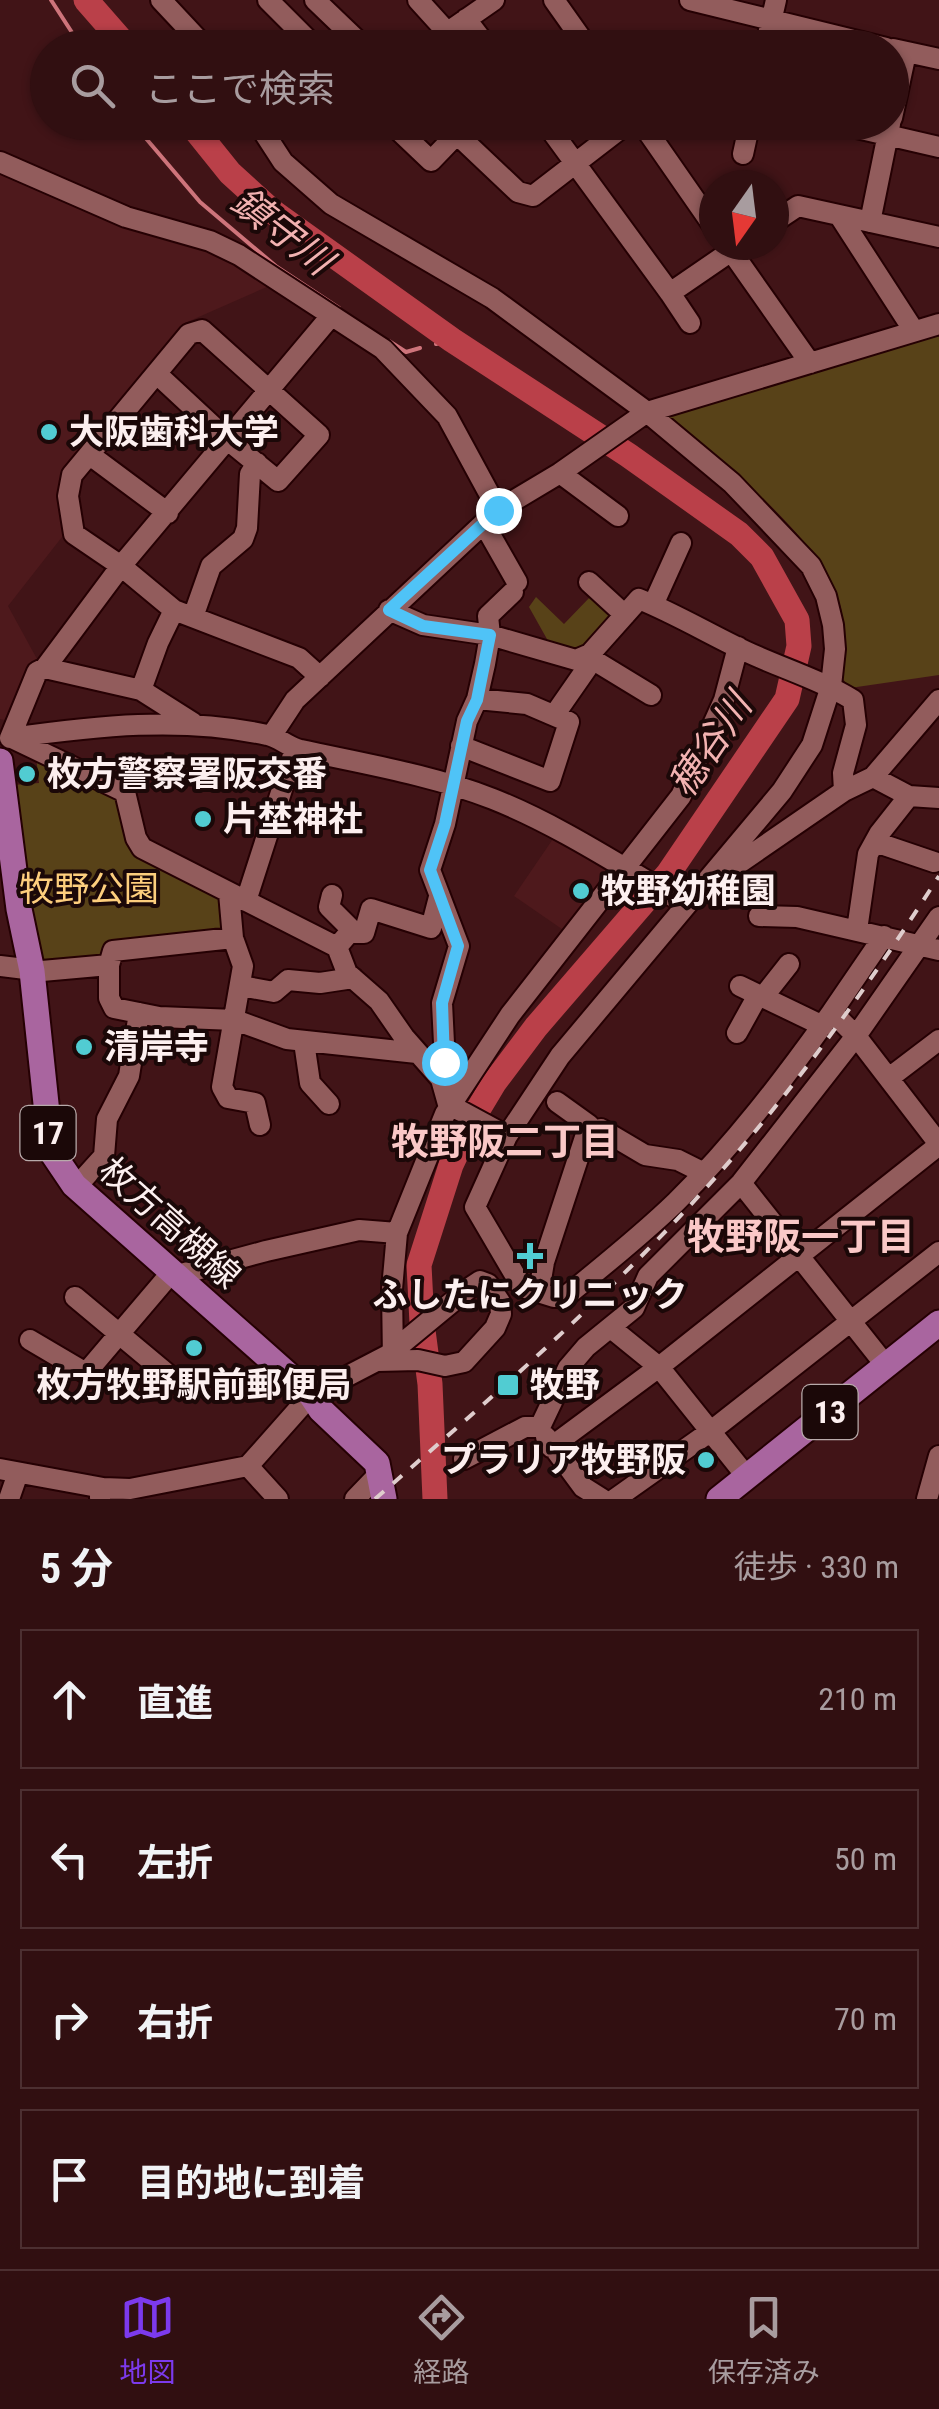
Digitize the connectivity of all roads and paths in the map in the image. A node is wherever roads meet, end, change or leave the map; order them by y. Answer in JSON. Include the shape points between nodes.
{"nodes":[{"id":1,"x":162,"y":0,"type":"edge"},
{"id":2,"x":268,"y":0,"type":"edge"},
{"id":3,"x":314,"y":0,"type":"edge"},
{"id":4,"x":418,"y":0,"type":"edge"},
{"id":5,"x":494,"y":0,"type":"edge"},
{"id":6,"x":554,"y":0,"type":"edge"},
{"id":7,"x":690,"y":0,"type":"edge"},
{"id":8,"x":774,"y":9,"type":"edge"},
{"id":9,"x":466,"y":19,"type":"junction"},
{"id":10,"x":190,"y":30,"type":"edge"},
{"id":11,"x":298,"y":30,"type":"edge"},
{"id":12,"x":334,"y":30,"type":"edge"},
{"id":13,"x":445,"y":30,"type":"edge"},
{"id":14,"x":450,"y":30,"type":"edge"},
{"id":15,"x":474,"y":30,"type":"edge"},
{"id":16,"x":575,"y":30,"type":"edge"},
{"id":17,"x":836,"y":30,"type":"edge"},
{"id":18,"x":909,"y":53,"type":"edge"},
{"id":19,"x":939,"y":59,"type":"edge"},
{"id":20,"x":909,"y":134,"type":"edge"},
{"id":21,"x":269,"y":140,"type":"edge"},
{"id":22,"x":408,"y":140,"type":"edge"},
{"id":23,"x":443,"y":140,"type":"edge"},
{"id":24,"x":463,"y":140,"type":"edge"},
{"id":25,"x":558,"y":140,"type":"edge"},
{"id":26,"x":605,"y":140,"type":"edge"},
{"id":27,"x":654,"y":140,"type":"edge"},
{"id":28,"x":746,"y":140,"type":"edge"},
{"id":29,"x":887,"y":140,"type":"edge"},
{"id":30,"x":939,"y":147,"type":"edge"},
{"id":31,"x":743,"y":154,"type":"dead end"},
{"id":32,"x":0,"y":162,"type":"edge"},
{"id":33,"x":575,"y":162,"type":"junction"},
{"id":34,"x":699,"y":205,"type":"edge"},
{"id":35,"x":789,"y":212,"type":"edge"},
{"id":36,"x":840,"y":215,"type":"junction"},
{"id":37,"x":870,"y":222,"type":"junction"},
{"id":38,"x":939,"y":237,"type":"edge"},
{"id":39,"x":715,"y":260,"type":"edge"},
{"id":40,"x":742,"y":260,"type":"edge"},
{"id":41,"x":670,"y":293,"type":"junction"},
{"id":42,"x":331,"y":316,"type":"junction"},
{"id":43,"x":690,"y":323,"type":"dead end"},
{"id":44,"x":939,"y":324,"type":"edge"},
{"id":45,"x":914,"y":331,"type":"junction"},
{"id":46,"x":810,"y":362,"type":"junction"},
{"id":47,"x":158,"y":375,"type":"junction"},
{"id":48,"x":271,"y":390,"type":"junction"},
{"id":49,"x":647,"y":412,"type":"junction"},
{"id":50,"x":228,"y":441,"type":"junction"},
{"id":51,"x":90,"y":455,"type":"junction"},
{"id":52,"x":256,"y":464,"type":"junction"},
{"id":53,"x":560,"y":474,"type":"junction"},
{"id":54,"x":168,"y":513,"type":"junction"},
{"id":55,"x":618,"y":516,"type":"dead end"},
{"id":56,"x":491,"y":517,"type":"junction"},
{"id":57,"x":681,"y":543,"type":"dead end"},
{"id":58,"x":120,"y":566,"type":"junction"},
{"id":59,"x":589,"y":582,"type":"dead end"},
{"id":60,"x":653,"y":605,"type":"junction"},
{"id":61,"x":389,"y":610,"type":"junction"},
{"id":62,"x":183,"y":614,"type":"junction"},
{"id":63,"x":625,"y":614,"type":"junction"},
{"id":64,"x":490,"y":635,"type":"junction"},
{"id":65,"x":742,"y":649,"type":"junction"},
{"id":66,"x":586,"y":656,"type":"junction"},
{"id":67,"x":45,"y":668,"type":"junction"},
{"id":68,"x":320,"y":677,"type":"junction"},
{"id":69,"x":831,"y":686,"type":"junction"},
{"id":70,"x":141,"y":690,"type":"junction"},
{"id":71,"x":652,"y":695,"type":"dead end"},
{"id":72,"x":477,"y":700,"type":"junction"},
{"id":73,"x":939,"y":700,"type":"edge"},
{"id":74,"x":555,"y":714,"type":"junction"},
{"id":75,"x":194,"y":724,"type":"junction"},
{"id":76,"x":272,"y":735,"type":"junction"},
{"id":77,"x":3,"y":745,"type":"edge"},
{"id":78,"x":461,"y":746,"type":"junction"},
{"id":79,"x":295,"y":749,"type":"junction"},
{"id":80,"x":873,"y":776,"type":"junction"},
{"id":81,"x":452,"y":787,"type":"junction"},
{"id":82,"x":844,"y":791,"type":"junction"},
{"id":83,"x":909,"y":796,"type":"junction"},
{"id":84,"x":939,"y":798,"type":"edge"},
{"id":85,"x":875,"y":842,"type":"junction"},
{"id":86,"x":934,"y":862,"type":"dead end"},
{"id":87,"x":628,"y":870,"type":"junction"},
{"id":88,"x":332,"y":895,"type":"dead end"},
{"id":89,"x":238,"y":897,"type":"junction"},
{"id":90,"x":438,"y":897,"type":"junction"},
{"id":91,"x":683,"y":902,"type":"junction"},
{"id":92,"x":759,"y":916,"type":"dead end"},
{"id":93,"x":939,"y":917,"type":"edge"},
{"id":94,"x":858,"y":930,"type":"junction"},
{"id":95,"x":355,"y":933,"type":"junction"},
{"id":96,"x":884,"y":936,"type":"junction"},
{"id":97,"x":234,"y":938,"type":"junction"},
{"id":98,"x":338,"y":947,"type":"junction"},
{"id":99,"x":930,"y":948,"type":"edge"},
{"id":100,"x":789,"y":964,"type":"dead end"},
{"id":101,"x":109,"y":965,"type":"junction"},
{"id":102,"x":0,"y":966,"type":"edge"},
{"id":103,"x":32,"y":970,"type":"junction"},
{"id":104,"x":353,"y":978,"type":"junction"},
{"id":105,"x":240,"y":986,"type":"junction"},
{"id":106,"x":754,"y":993,"type":"junction"},
{"id":107,"x":139,"y":1013,"type":"junction"},
{"id":108,"x":828,"y":1019,"type":"junction"},
{"id":109,"x":235,"y":1020,"type":"junction"},
{"id":110,"x":737,"y":1033,"type":"dead end"},
{"id":111,"x":856,"y":1036,"type":"junction"},
{"id":112,"x":939,"y":1040,"type":"edge"},
{"id":113,"x":304,"y":1042,"type":"junction"},
{"id":114,"x":417,"y":1053,"type":"junction"},
{"id":115,"x":441,"y":1078,"type":"junction"},
{"id":116,"x":888,"y":1078,"type":"junction"},
{"id":117,"x":557,"y":1102,"type":"dead end"},
{"id":118,"x":329,"y":1104,"type":"dead end"},
{"id":119,"x":454,"y":1108,"type":"junction"},
{"id":120,"x":260,"y":1125,"type":"dead end"},
{"id":121,"x":602,"y":1129,"type":"dead end"},
{"id":122,"x":505,"y":1135,"type":"junction"},
{"id":123,"x":939,"y":1145,"type":"edge"},
{"id":124,"x":702,"y":1172,"type":"junction"},
{"id":125,"x":741,"y":1183,"type":"junction"},
{"id":126,"x":76,"y":1188,"type":"junction"},
{"id":127,"x":397,"y":1233,"type":"junction"},
{"id":128,"x":939,"y":1252,"type":"edge"},
{"id":129,"x":799,"y":1256,"type":"junction"},
{"id":130,"x":173,"y":1274,"type":"junction"},
{"id":131,"x":539,"y":1292,"type":"junction"},
{"id":132,"x":75,"y":1297,"type":"dead end"},
{"id":133,"x":850,"y":1321,"type":"junction"},
{"id":134,"x":939,"y":1323,"type":"edge"},
{"id":135,"x":611,"y":1328,"type":"junction"},
{"id":136,"x":120,"y":1333,"type":"junction"},
{"id":137,"x":30,"y":1340,"type":"dead end"},
{"id":138,"x":388,"y":1357,"type":"junction"},
{"id":139,"x":658,"y":1367,"type":"junction"},
{"id":140,"x":886,"y":1368,"type":"junction"},
{"id":141,"x":184,"y":1388,"type":"dead end"},
{"id":142,"x":311,"y":1395,"type":"junction"},
{"id":143,"x":540,"y":1426,"type":"junction"},
{"id":144,"x":711,"y":1431,"type":"junction"},
{"id":145,"x":551,"y":1447,"type":"junction"},
{"id":146,"x":939,"y":1456,"type":"edge"},
{"id":147,"x":464,"y":1459,"type":"dead end"},
{"id":148,"x":248,"y":1466,"type":"junction"},
{"id":149,"x":9,"y":1471,"type":"edge"},
{"id":150,"x":380,"y":1473,"type":"junction"},
{"id":151,"x":747,"y":1477,"type":"junction"},
{"id":152,"x":101,"y":1494,"type":"edge"},
{"id":153,"x":9,"y":1499,"type":"edge"},
{"id":154,"x":278,"y":1499,"type":"edge"},
{"id":155,"x":355,"y":1499,"type":"edge"},
{"id":156,"x":384,"y":1499,"type":"edge"},
{"id":157,"x":602,"y":1499,"type":"edge"},
{"id":158,"x":616,"y":1499,"type":"edge"},
{"id":159,"x":718,"y":1499,"type":"edge"},
{"id":160,"x":928,"y":1499,"type":"edge"}],
"edges":[{"from":1,"to":10,"type":"street"},
{"from":2,"to":11,"type":"street"},
{"from":3,"to":12,"type":"street"},
{"from":4,"to":13,"type":"street"},
{"from":5,"to":9,"type":"street"},
{"from":6,"to":16,"type":"street"},
{"from":7,"to":8,"type":"street"},
{"from":8,"to":17,"type":"street"},
{"from":9,"to":14,"type":"street"},
{"from":9,"to":15,"type":"street"},
{"from":18,"to":19,"type":"street"},
{"from":20,"to":30,"type":"street"},
{"from":21,"to":49,"type":"street","via":[[283,162],[331,204],[492,298]]},
{"from":22,"to":23,"type":"street","via":[[431,162]]},
{"from":24,"to":33,"type":"street","via":[[518,192],[533,196]]},
{"from":25,"to":33,"type":"street"},
{"from":26,"to":33,"type":"street"},
{"from":27,"to":34,"type":"street"},
{"from":28,"to":31,"type":"street"},
{"from":29,"to":37,"type":"street"},
{"from":32,"to":42,"type":"street","via":[[126,217],[210,241]]},
{"from":33,"to":41,"type":"street"},
{"from":35,"to":36,"type":"street","via":[[798,206]]},
{"from":36,"to":37,"type":"street"},
{"from":36,"to":45,"type":"street"},
{"from":37,"to":38,"type":"street"},
{"from":39,"to":41,"type":"street"},
{"from":40,"to":46,"type":"street"},
{"from":41,"to":43,"type":"street"},
{"from":42,"to":48,"type":"street"},
{"from":42,"to":56,"type":"street","via":[[382,348],[447,416]]},
{"from":44,"to":45,"type":"street"},
{"from":45,"to":46,"type":"street"},
{"from":46,"to":49,"type":"street"},
{"from":47,"to":48,"type":"street","via":[[189,334],[202,330]]},
{"from":47,"to":50,"type":"street"},
{"from":47,"to":51,"type":"street"},
{"from":48,"to":50,"type":"street"},
{"from":48,"to":52,"type":"street","via":[[320,435],[278,481]]},
{"from":49,"to":53,"type":"street"},
{"from":49,"to":69,"type":"street","via":[[732,483],[810,566],[833,625]]},
{"from":50,"to":52,"type":"street"},
{"from":50,"to":54,"type":"street"},
{"from":51,"to":54,"type":"street"},
{"from":51,"to":58,"type":"street","via":[[72,474],[74,534]]},
{"from":52,"to":62,"type":"street","via":[[243,539],[211,566]]},
{"from":53,"to":55,"type":"street"},
{"from":53,"to":56,"type":"street"},
{"from":54,"to":58,"type":"street"},
{"from":56,"to":61,"type":"street"},
{"from":56,"to":64,"type":"street","via":[[515,587],[488,616]]},
{"from":57,"to":60,"type":"street"},
{"from":58,"to":62,"type":"street"},
{"from":58,"to":67,"type":"street"},
{"from":59,"to":63,"type":"street"},
{"from":60,"to":63,"type":"street","via":[[638,599]]},
{"from":60,"to":65,"type":"street"},
{"from":61,"to":64,"type":"street","via":[[423,626]]},
{"from":61,"to":68,"type":"street"},
{"from":62,"to":68,"type":"street","via":[[299,658]]},
{"from":62,"to":70,"type":"street","via":[[158,643]]},
{"from":63,"to":66,"type":"street"},
{"from":64,"to":66,"type":"street","via":[[576,660]]},
{"from":64,"to":72,"type":"street"},
{"from":65,"to":69,"type":"street"},
{"from":65,"to":87,"type":"street","via":[[682,796]]},
{"from":66,"to":71,"type":"street"},
{"from":66,"to":74,"type":"street","via":[[587,668]]},
{"from":67,"to":70,"type":"street"},
{"from":67,"to":77,"type":"street","via":[[37,672]]},
{"from":68,"to":76,"type":"street"},
{"from":69,"to":82,"type":"street","via":[[853,700],[856,724]]},
{"from":69,"to":91,"type":"street","via":[[812,745],[782,791]]},
{"from":70,"to":75,"type":"street"},
{"from":72,"to":74,"type":"street"},
{"from":72,"to":78,"type":"street"},
{"from":73,"to":80,"type":"street"},
{"from":74,"to":78,"type":"street","via":[[570,722],[550,780]]},
{"from":75,"to":76,"type":"street"},
{"from":75,"to":77,"type":"street","via":[[96,726]]},
{"from":76,"to":79,"type":"street"},
{"from":77,"to":89,"type":"street","via":[[124,792],[142,848]]},
{"from":77,"to":103,"type":"main road","name":"枚方高槻線","number":"17","via":[[19,909]]},
{"from":78,"to":81,"type":"street"},
{"from":79,"to":81,"type":"street"},
{"from":79,"to":89,"type":"street"},
{"from":80,"to":82,"type":"street"},
{"from":80,"to":83,"type":"street"},
{"from":81,"to":87,"type":"street","via":[[493,799]]},
{"from":81,"to":90,"type":"street","via":[[430,870]]},
{"from":82,"to":91,"type":"street"},
{"from":83,"to":84,"type":"street"},
{"from":83,"to":85,"type":"street"},
{"from":85,"to":86,"type":"street"},
{"from":85,"to":94,"type":"street"},
{"from":87,"to":91,"type":"street"},
{"from":87,"to":119,"type":"street","via":[[510,1015]]},
{"from":88,"to":95,"type":"street","via":[[329,907]]},
{"from":89,"to":97,"type":"street"},
{"from":89,"to":98,"type":"street"},
{"from":90,"to":95,"type":"street","via":[[430,928],[372,909],[364,933]]},
{"from":90,"to":115,"type":"street","via":[[458,946],[442,1003]]},
{"from":91,"to":122,"type":"street"},
{"from":92,"to":94,"type":"street"},
{"from":93,"to":99,"type":"street"},
{"from":94,"to":96,"type":"street"},
{"from":95,"to":98,"type":"street"},
{"from":96,"to":99,"type":"street"},
{"from":96,"to":108,"type":"street"},
{"from":97,"to":101,"type":"street","via":[[113,951]]},
{"from":97,"to":105,"type":"street","via":[[243,966]]},
{"from":98,"to":104,"type":"street"},
{"from":99,"to":111,"type":"street"},
{"from":100,"to":106,"type":"street"},
{"from":101,"to":103,"type":"street"},
{"from":101,"to":107,"type":"street","via":[[114,1008]]},
{"from":102,"to":103,"type":"street"},
{"from":103,"to":126,"type":"main road","name":"枚方高槻線","number":"17","via":[[51,1151]]},
{"from":104,"to":105,"type":"street","via":[[288,980],[274,992]]},
{"from":104,"to":114,"type":"street"},
{"from":105,"to":109,"type":"street"},
{"from":106,"to":108,"type":"street"},
{"from":106,"to":110,"type":"street"},
{"from":107,"to":109,"type":"street"},
{"from":107,"to":126,"type":"street","via":[[129,1076],[107,1118],[104,1156]]},
{"from":108,"to":111,"type":"street"},
{"from":108,"to":124,"type":"street"},
{"from":109,"to":113,"type":"street"},
{"from":109,"to":120,"type":"street","via":[[222,1087],[228,1098],[254,1103]]},
{"from":111,"to":116,"type":"street"},
{"from":111,"to":125,"type":"street"},
{"from":112,"to":116,"type":"street"},
{"from":113,"to":114,"type":"street"},
{"from":113,"to":118,"type":"street","via":[[310,1084]]},
{"from":114,"to":115,"type":"street"},
{"from":115,"to":119,"type":"street"},
{"from":116,"to":123,"type":"street"},
{"from":117,"to":131,"type":"street","via":[[590,1125]]},
{"from":119,"to":122,"type":"street"},
{"from":119,"to":127,"type":"street","via":[[444,1114]]},
{"from":121,"to":124,"type":"street","via":[[645,1155]]},
{"from":122,"to":131,"type":"street","via":[[475,1207],[522,1287]]},
{"from":123,"to":129,"type":"street"},
{"from":124,"to":131,"type":"street","via":[[565,1297]]},
{"from":125,"to":129,"type":"street"},
{"from":125,"to":135,"type":"street","via":[[648,1276],[634,1308]]},
{"from":126,"to":130,"type":"main road","name":"枚方高槻線","number":"17"},
{"from":127,"to":130,"type":"street","via":[[359,1230]]},
{"from":127,"to":138,"type":"street"},
{"from":128,"to":133,"type":"street"},
{"from":129,"to":133,"type":"street"},
{"from":129,"to":139,"type":"street"},
{"from":130,"to":136,"type":"street"},
{"from":130,"to":142,"type":"main road","name":"枚方高槻線","number":"17"},
{"from":132,"to":136,"type":"street"},
{"from":133,"to":140,"type":"street"},
{"from":133,"to":144,"type":"street"},
{"from":134,"to":140,"type":"main road","number":"13"},
{"from":135,"to":139,"type":"street"},
{"from":135,"to":143,"type":"street","via":[[568,1368]]},
{"from":136,"to":137,"type":"street","via":[[86,1372]]},
{"from":136,"to":141,"type":"street"},
{"from":138,"to":138,"type":"street","via":[[480,1282],[500,1302],[495,1328],[464,1362],[444,1366]]},
{"from":138,"to":142,"type":"street"},
{"from":139,"to":144,"type":"street"},
{"from":139,"to":145,"type":"street"},
{"from":140,"to":151,"type":"main road","number":"13"},
{"from":142,"to":148,"type":"street"},
{"from":142,"to":150,"type":"main road","name":"枚方高槻線","number":"17"},
{"from":143,"to":145,"type":"street"},
{"from":143,"to":147,"type":"street","via":[[524,1427]]},
{"from":144,"to":151,"type":"street"},
{"from":144,"to":158,"type":"street"},
{"from":145,"to":157,"type":"street"},
{"from":146,"to":160,"type":"street"},
{"from":148,"to":152,"type":"street"},
{"from":148,"to":154,"type":"street"},
{"from":149,"to":152,"type":"street"},
{"from":149,"to":153,"type":"street"},
{"from":150,"to":155,"type":"street"},
{"from":150,"to":156,"type":"main road"},
{"from":151,"to":159,"type":"main road","number":"13"}]}
